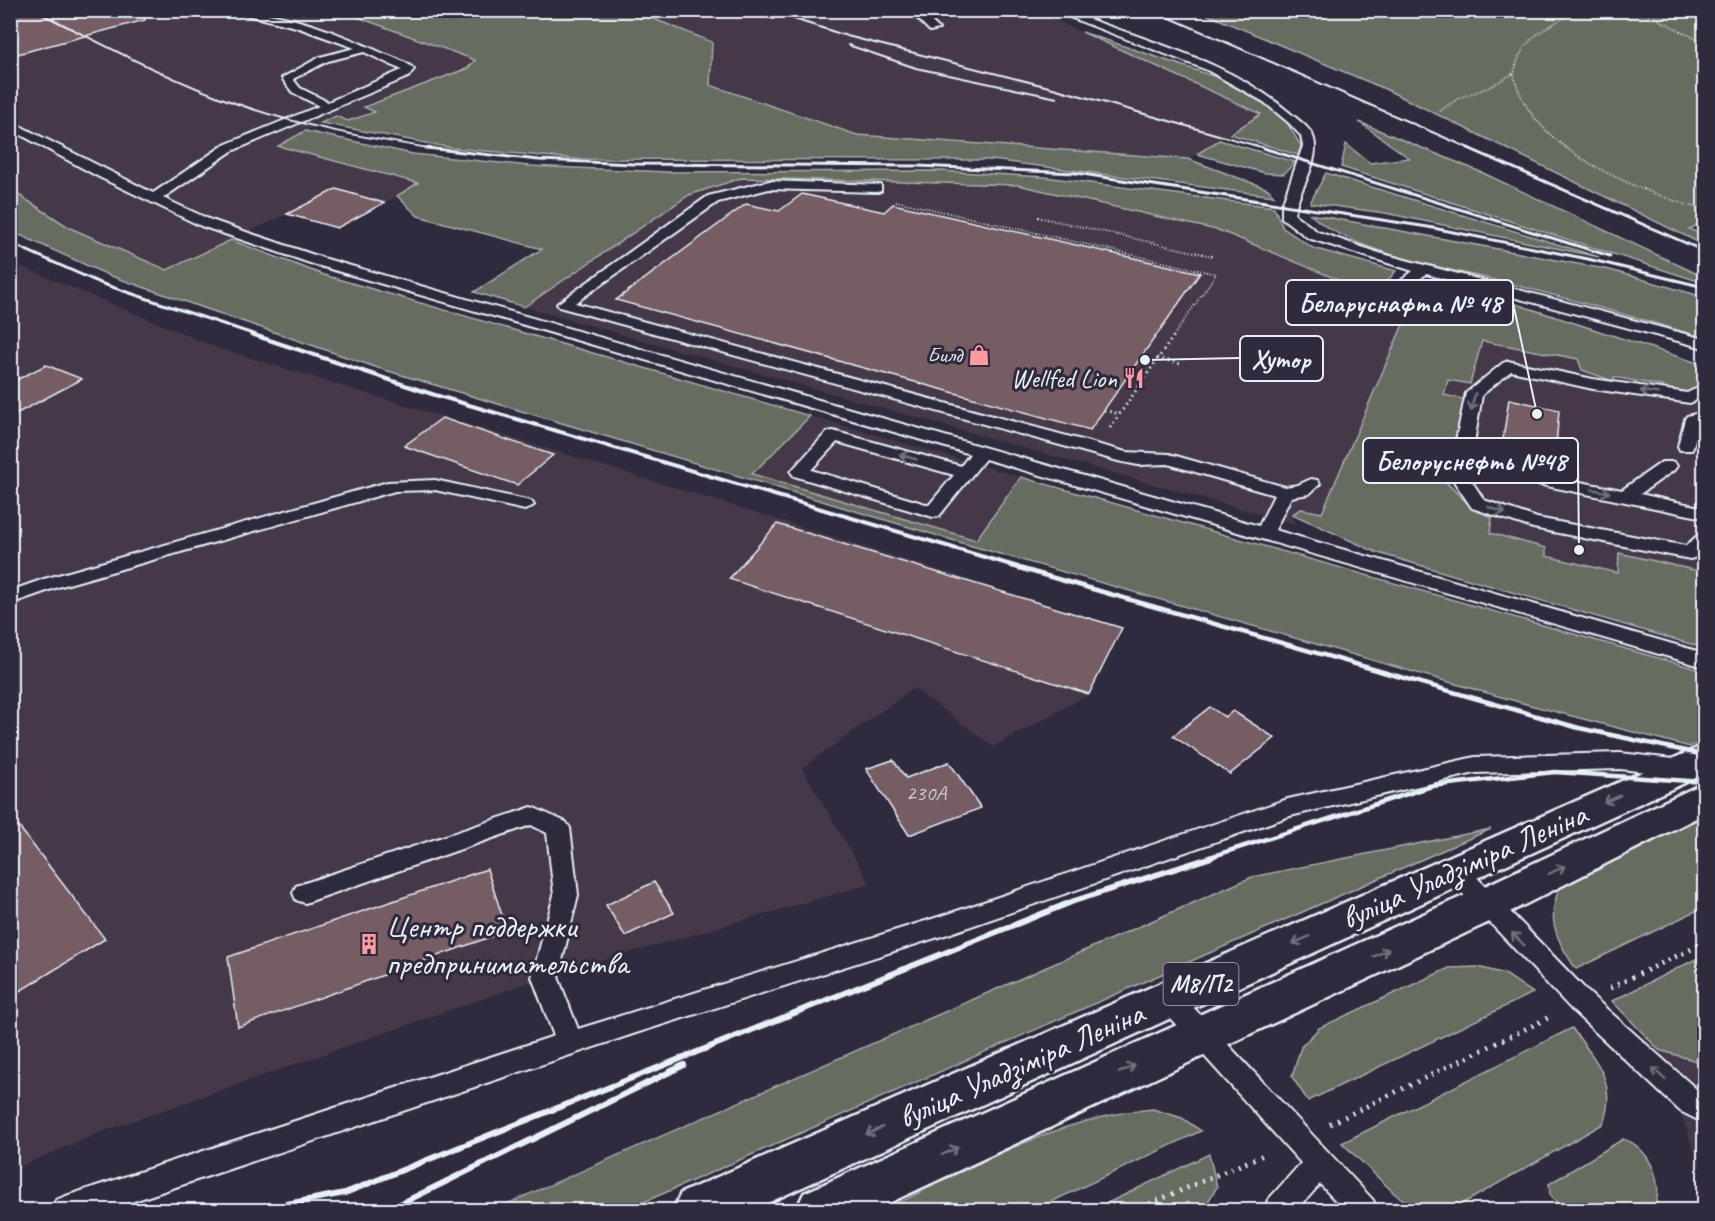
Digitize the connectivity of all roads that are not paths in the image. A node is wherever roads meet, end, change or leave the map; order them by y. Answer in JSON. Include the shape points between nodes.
{"nodes":[{"id":1,"x":231,"y":10,"type":"edge"},
{"id":2,"x":914,"y":10,"type":"edge"},
{"id":3,"x":1056,"y":10,"type":"edge"},
{"id":4,"x":934,"y":29,"type":"dead end"},
{"id":5,"x":365,"y":49,"type":"junction"},
{"id":6,"x":327,"y":106,"type":"junction"},
{"id":7,"x":10,"y":124,"type":"edge"},
{"id":8,"x":878,"y":188,"type":"dead end"},
{"id":9,"x":154,"y":198,"type":"junction"},
{"id":10,"x":1423,"y":269,"type":"junction"},
{"id":11,"x":1369,"y":300,"type":"dead end"},
{"id":12,"x":564,"y":304,"type":"junction"},
{"id":13,"x":535,"y":323,"type":"junction"},
{"id":14,"x":1704,"y":344,"type":"edge"},
{"id":15,"x":1704,"y":390,"type":"edge"},
{"id":16,"x":1704,"y":417,"type":"edge"},
{"id":17,"x":1686,"y":446,"type":"dead end"},
{"id":18,"x":982,"y":451,"type":"junction"},
{"id":19,"x":1464,"y":451,"type":"junction"},
{"id":20,"x":1668,"y":466,"type":"dead end"},
{"id":21,"x":964,"y":472,"type":"junction"},
{"id":22,"x":1311,"y":484,"type":"dead end"},
{"id":23,"x":1284,"y":492,"type":"junction"},
{"id":24,"x":1625,"y":496,"type":"junction"},
{"id":25,"x":525,"y":505,"type":"dead end"},
{"id":26,"x":1704,"y":513,"type":"edge"},
{"id":27,"x":1265,"y":532,"type":"junction"},
{"id":28,"x":1704,"y":539,"type":"edge"},
{"id":29,"x":10,"y":598,"type":"edge"},
{"id":30,"x":1704,"y":660,"type":"edge"},
{"id":31,"x":1697,"y":775,"type":"edge"},
{"id":32,"x":1455,"y":870,"type":"junction"},
{"id":33,"x":305,"y":893,"type":"dead end"},
{"id":34,"x":1485,"y":905,"type":"junction"},
{"id":35,"x":1169,"y":999,"type":"junction"},
{"id":36,"x":1202,"y":1035,"type":"junction"},
{"id":37,"x":570,"y":1043,"type":"junction"},
{"id":38,"x":1700,"y":1102,"type":"edge"},
{"id":39,"x":1319,"y":1164,"type":"junction"},
{"id":40,"x":66,"y":1210,"type":"edge"},
{"id":41,"x":698,"y":1210,"type":"edge"},
{"id":42,"x":821,"y":1210,"type":"edge"},
{"id":43,"x":1278,"y":1210,"type":"edge"},
{"id":44,"x":1364,"y":1210,"type":"edge"}],
"edges":[{"from":1,"to":5,"type":"lane","via":[[324,30]]},
{"from":2,"to":4,"type":"lane"},
{"from":3,"to":10,"type":"lane","via":[[1234,77],[1278,105],[1308,136],[1310,153],[1288,199],[1287,215],[1313,235]]},
{"from":5,"to":6,"type":"lane","via":[[324,59],[287,78],[296,90]]},
{"from":5,"to":6,"type":"lane","via":[[409,69],[404,75]]},
{"from":6,"to":9,"type":"lane","via":[[228,148]]},
{"from":7,"to":9,"type":"lane"},
{"from":8,"to":12,"type":"lane","via":[[770,185],[710,200]]},
{"from":9,"to":13,"type":"lane","via":[[206,223],[318,261]]},
{"from":10,"to":11,"type":"lane","via":[[1398,290]]},
{"from":10,"to":14,"type":"lane"},
{"from":12,"to":13,"type":"lane"},
{"from":12,"to":23,"type":"lane","via":[[1124,457],[1169,459]]},
{"from":13,"to":18,"type":"lane"},
{"from":15,"to":19,"type":"lane","one_way":true,"via":[[1690,398],[1593,384],[1508,366],[1474,393]]},
{"from":16,"to":17,"type":"lane","via":[[1693,419]]},
{"from":18,"to":21,"type":"lane"},
{"from":18,"to":27,"type":"lane"},
{"from":19,"to":24,"type":"lane","one_way":true,"via":[[1512,474]]},
{"from":19,"to":28,"type":"lane","one_way":true,"via":[[1458,474],[1478,504],[1533,523],[1690,553]]},
{"from":20,"to":24,"type":"lane"},
{"from":21,"to":21,"type":"lane","one_way":true,"via":[[833,436],[800,472],[933,512]]},
{"from":22,"to":23,"type":"lane","via":[[1303,490]]},
{"from":23,"to":27,"type":"lane"},
{"from":24,"to":26,"type":"lane"},
{"from":25,"to":29,"type":"lane","via":[[435,485],[394,486]]},
{"from":27,"to":30,"type":"lane"},
{"from":31,"to":32,"type":"main road","name":"вуліца Уладзіміра Леніна","number":"М8/П2","one_way":true},
{"from":34,"to":31,"type":"main road","name":"вуліца Уладзіміра Леніна","number":"М8/П2","one_way":true},
{"from":31,"to":37,"type":"lane","via":[[1620,761],[1475,765],[1288,807],[948,924]]},
{"from":32,"to":34,"type":"lane"},
{"from":32,"to":35,"type":"main road","name":"вуліца Уладзіміра Леніна","number":"М8/П2","one_way":true},
{"from":33,"to":37,"type":"lane","via":[[532,816],[558,828],[566,895],[545,977]]},
{"from":36,"to":34,"type":"main road","name":"вуліца Уладзіміра Леніна","number":"М8/П2","one_way":true},
{"from":38,"to":34,"type":"lane","one_way":true,"via":[[1581,1002]]},
{"from":35,"to":36,"type":"lane"},
{"from":35,"to":41,"type":"main road","name":"вуліца Уладзіміра Леніна","number":"М8/П2","one_way":true},
{"from":36,"to":39,"type":"lane"},
{"from":42,"to":36,"type":"main road","name":"вуліца Уладзіміра Леніна","number":"М8/П2","one_way":true},
{"from":37,"to":40,"type":"lane"},
{"from":39,"to":43,"type":"lane"},
{"from":39,"to":44,"type":"lane"}]}
